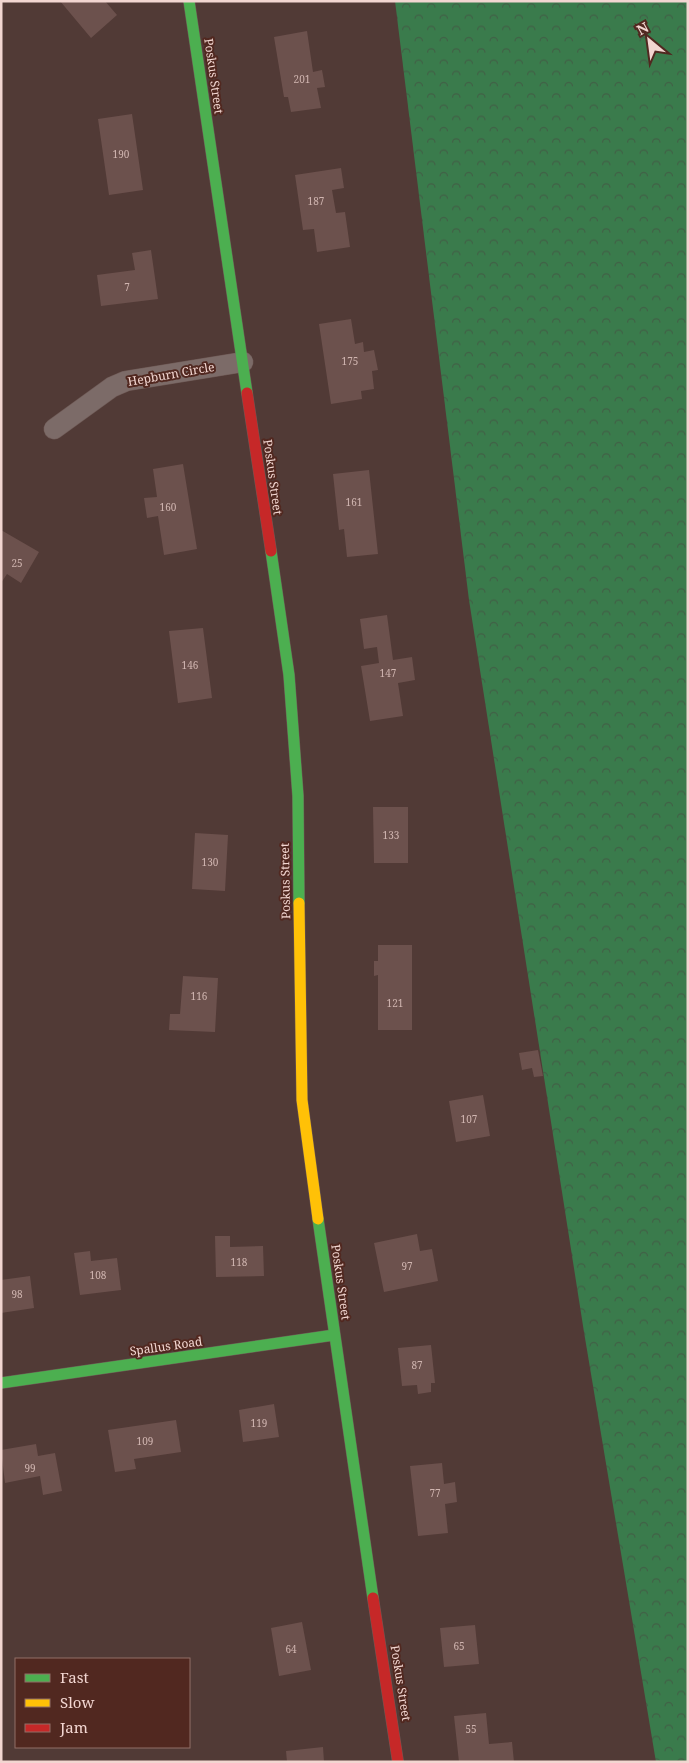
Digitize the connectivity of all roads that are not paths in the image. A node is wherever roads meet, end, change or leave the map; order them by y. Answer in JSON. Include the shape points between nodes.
{"nodes":[{"id":1,"x":189,"y":1,"type":"edge"},
{"id":2,"x":243,"y":362,"type":"junction"},
{"id":3,"x":54,"y":429,"type":"dead end"},
{"id":4,"x":334,"y":1335,"type":"junction"},
{"id":5,"x":1,"y":1383,"type":"edge"},
{"id":6,"x":398,"y":1762,"type":"edge"}],
"edges":[{"from":1,"to":2,"type":"street","name":"Poskus Street"},
{"from":2,"to":3,"type":"street","name":"Hepburn Circle","via":[[126,381],[112,387]]},
{"from":2,"to":4,"type":"street","name":"Poskus Street","via":[[289,675],[298,796],[302,1100]]},
{"from":4,"to":5,"type":"street","name":"Spallus Road"},
{"from":4,"to":6,"type":"street","name":"Poskus Street"}]}
